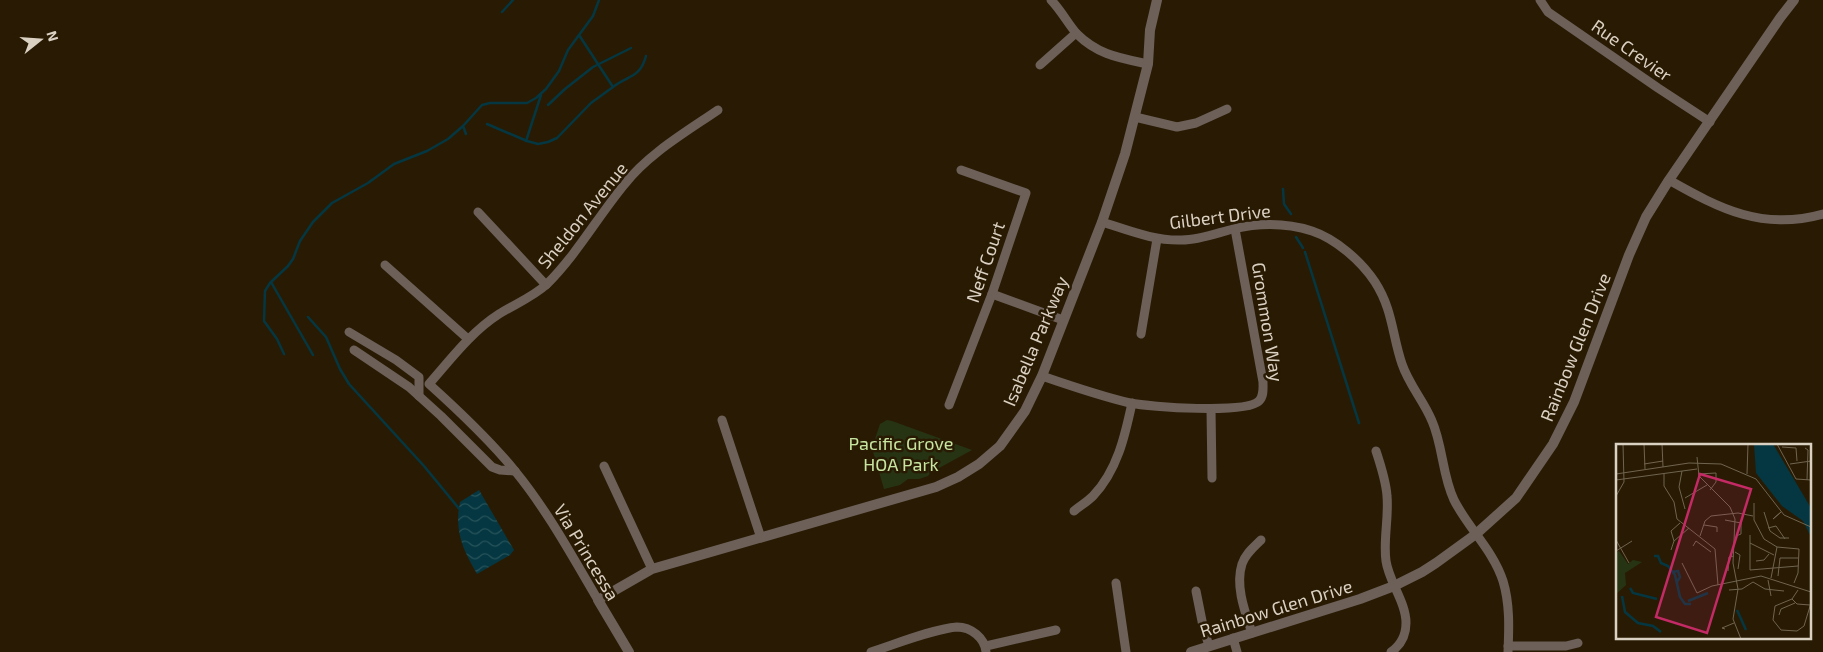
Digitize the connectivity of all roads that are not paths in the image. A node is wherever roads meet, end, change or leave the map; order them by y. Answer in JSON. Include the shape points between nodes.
{"nodes":[{"id":1,"x":1051,"y":0,"type":"edge"},
{"id":2,"x":1157,"y":0,"type":"edge"},
{"id":3,"x":1540,"y":0,"type":"edge"},
{"id":4,"x":1794,"y":0,"type":"edge"},
{"id":5,"x":1076,"y":33,"type":"junction"},
{"id":6,"x":1148,"y":64,"type":"junction"},
{"id":7,"x":1040,"y":65,"type":"dead end"},
{"id":8,"x":1227,"y":109,"type":"dead end"},
{"id":9,"x":718,"y":110,"type":"dead end"},
{"id":10,"x":1135,"y":117,"type":"junction"},
{"id":11,"x":1710,"y":122,"type":"junction"},
{"id":12,"x":961,"y":170,"type":"dead end"},
{"id":13,"x":1669,"y":180,"type":"junction"},
{"id":14,"x":478,"y":212,"type":"dead end"},
{"id":15,"x":1823,"y":214,"type":"edge"},
{"id":16,"x":1102,"y":222,"type":"junction"},
{"id":17,"x":1235,"y":228,"type":"junction"},
{"id":18,"x":1157,"y":239,"type":"junction"},
{"id":19,"x":385,"y":264,"type":"dead end"},
{"id":20,"x":546,"y":285,"type":"junction"},
{"id":21,"x":992,"y":294,"type":"junction"},
{"id":22,"x":1063,"y":320,"type":"junction"},
{"id":23,"x":349,"y":332,"type":"dead end"},
{"id":24,"x":1141,"y":334,"type":"dead end"},
{"id":25,"x":468,"y":339,"type":"junction"},
{"id":26,"x":354,"y":350,"type":"dead end"},
{"id":27,"x":1042,"y":376,"type":"junction"},
{"id":28,"x":429,"y":384,"type":"joint"},
{"id":29,"x":419,"y":396,"type":"junction"},
{"id":30,"x":1132,"y":403,"type":"junction"},
{"id":31,"x":949,"y":405,"type":"dead end"},
{"id":32,"x":1212,"y":409,"type":"junction"},
{"id":33,"x":722,"y":420,"type":"dead end"},
{"id":34,"x":1376,"y":451,"type":"dead end"},
{"id":35,"x":604,"y":466,"type":"dead end"},
{"id":36,"x":515,"y":471,"type":"junction"},
{"id":37,"x":1212,"y":478,"type":"dead end"},
{"id":38,"x":1074,"y":511,"type":"dead end"},
{"id":39,"x":1476,"y":534,"type":"junction"},
{"id":40,"x":761,"y":538,"type":"junction"},
{"id":41,"x":1261,"y":540,"type":"dead end"},
{"id":42,"x":652,"y":569,"type":"junction"},
{"id":43,"x":1116,"y":583,"type":"dead end"},
{"id":44,"x":1394,"y":586,"type":"junction"},
{"id":45,"x":1196,"y":590,"type":"dead end"},
{"id":46,"x":598,"y":600,"type":"junction"},
{"id":47,"x":1056,"y":630,"type":"dead end"},
{"id":48,"x":1252,"y":633,"type":"junction"},
{"id":49,"x":1233,"y":638,"type":"junction"},
{"id":50,"x":1578,"y":643,"type":"dead end"},
{"id":51,"x":1209,"y":646,"type":"junction"},
{"id":52,"x":986,"y":649,"type":"edge"},
{"id":53,"x":1508,"y":649,"type":"edge"},
{"id":54,"x":628,"y":652,"type":"edge"},
{"id":55,"x":871,"y":652,"type":"edge"},
{"id":56,"x":1126,"y":652,"type":"edge"},
{"id":57,"x":1190,"y":652,"type":"edge"},
{"id":58,"x":1237,"y":652,"type":"edge"},
{"id":59,"x":1391,"y":652,"type":"edge"}],
"edges":[{"from":1,"to":5,"type":"street"},
{"from":2,"to":6,"type":"street","name":"Isabella Parkway","via":[[1150,30]]},
{"from":3,"to":11,"type":"street","name":"Rue Crevier","via":[[1550,13]]},
{"from":4,"to":11,"type":"street","name":"Rainbow Glen Drive"},
{"from":5,"to":6,"type":"street","via":[[1108,55]]},
{"from":5,"to":7,"type":"street"},
{"from":6,"to":10,"type":"street","name":"Isabella Parkway"},
{"from":8,"to":10,"type":"street","via":[[1177,128]]},
{"from":9,"to":20,"type":"street","name":"Sheldon Avenue","via":[[653,156],[624,184],[576,252]]},
{"from":10,"to":16,"type":"street","name":"Isabella Parkway"},
{"from":11,"to":13,"type":"street","name":"Rainbow Glen Drive"},
{"from":12,"to":21,"type":"street","name":"Neff Court","via":[[1026,193]]},
{"from":13,"to":15,"type":"street","via":[[1719,208],[1748,216],[1792,220]]},
{"from":13,"to":39,"type":"street","name":"Rainbow Glen Drive","via":[[1646,217],[1574,402],[1553,444],[1516,498]]},
{"from":14,"to":20,"type":"street"},
{"from":16,"to":18,"type":"street","name":"Gilbert Drive"},
{"from":16,"to":22,"type":"street","name":"Isabella Parkway"},
{"from":17,"to":18,"type":"street","name":"Gilbert Drive","via":[[1183,240]]},
{"from":17,"to":32,"type":"street","name":"Grommon Way","via":[[1263,393],[1255,404]]},
{"from":17,"to":39,"type":"street","name":"Gilbert Drive","via":[[1260,224],[1312,231],[1334,242],[1374,280],[1390,314],[1406,376],[1432,420],[1454,500]]},
{"from":18,"to":24,"type":"street"},
{"from":19,"to":25,"type":"street"},
{"from":20,"to":25,"type":"street","name":"Sheldon Avenue","via":[[498,314]]},
{"from":21,"to":22,"type":"street"},
{"from":21,"to":31,"type":"street","name":"Neff Court"},
{"from":22,"to":27,"type":"street","name":"Isabella Parkway"},
{"from":23,"to":29,"type":"street","via":[[419,376]]},
{"from":25,"to":28,"type":"street","name":"Sheldon Avenue"},
{"from":26,"to":29,"type":"street"},
{"from":27,"to":30,"type":"street","name":"Grommon Way","via":[[1092,394]]},
{"from":27,"to":40,"type":"street","name":"Isabella Parkway","via":[[1025,411],[1000,446],[958,477],[912,495]]},
{"from":28,"to":36,"type":"street","name":"Via Princessa","via":[[475,426]]},
{"from":29,"to":36,"type":"street","via":[[487,464],[500,470]]},
{"from":30,"to":32,"type":"street","name":"Grommon Way"},
{"from":30,"to":38,"type":"street","via":[[1126,436],[1112,468],[1093,496]]},
{"from":32,"to":37,"type":"street"},
{"from":33,"to":40,"type":"street"},
{"from":34,"to":44,"type":"street","via":[[1388,497],[1386,562]]},
{"from":35,"to":42,"type":"street"},
{"from":36,"to":46,"type":"street","name":"Via Princessa","via":[[549,519]]},
{"from":39,"to":44,"type":"street","name":"Rainbow Glen Drive","via":[[1422,572]]},
{"from":39,"to":53,"type":"street","name":"Gilbert Drive","via":[[1495,562],[1507,597]]},
{"from":40,"to":42,"type":"street","name":"Isabella Parkway"},
{"from":41,"to":48,"type":"street","via":[[1242,564],[1240,584],[1242,603]]},
{"from":42,"to":46,"type":"street","name":"Isabella Parkway"},
{"from":43,"to":56,"type":"street"},
{"from":44,"to":48,"type":"street","name":"Rainbow Glen Drive"},
{"from":44,"to":59,"type":"street","via":[[1406,621],[1399,647]]},
{"from":45,"to":51,"type":"street"},
{"from":46,"to":54,"type":"street","name":"Via Princessa"},
{"from":47,"to":52,"type":"street"},
{"from":48,"to":49,"type":"street","name":"Rainbow Glen Drive"},
{"from":49,"to":51,"type":"street","name":"Rainbow Glen Drive"},
{"from":49,"to":58,"type":"street"},
{"from":50,"to":53,"type":"street"},
{"from":51,"to":57,"type":"street","name":"Rainbow Glen Drive"},
{"from":52,"to":55,"type":"street","via":[[980,637],[958,627]]}]}
